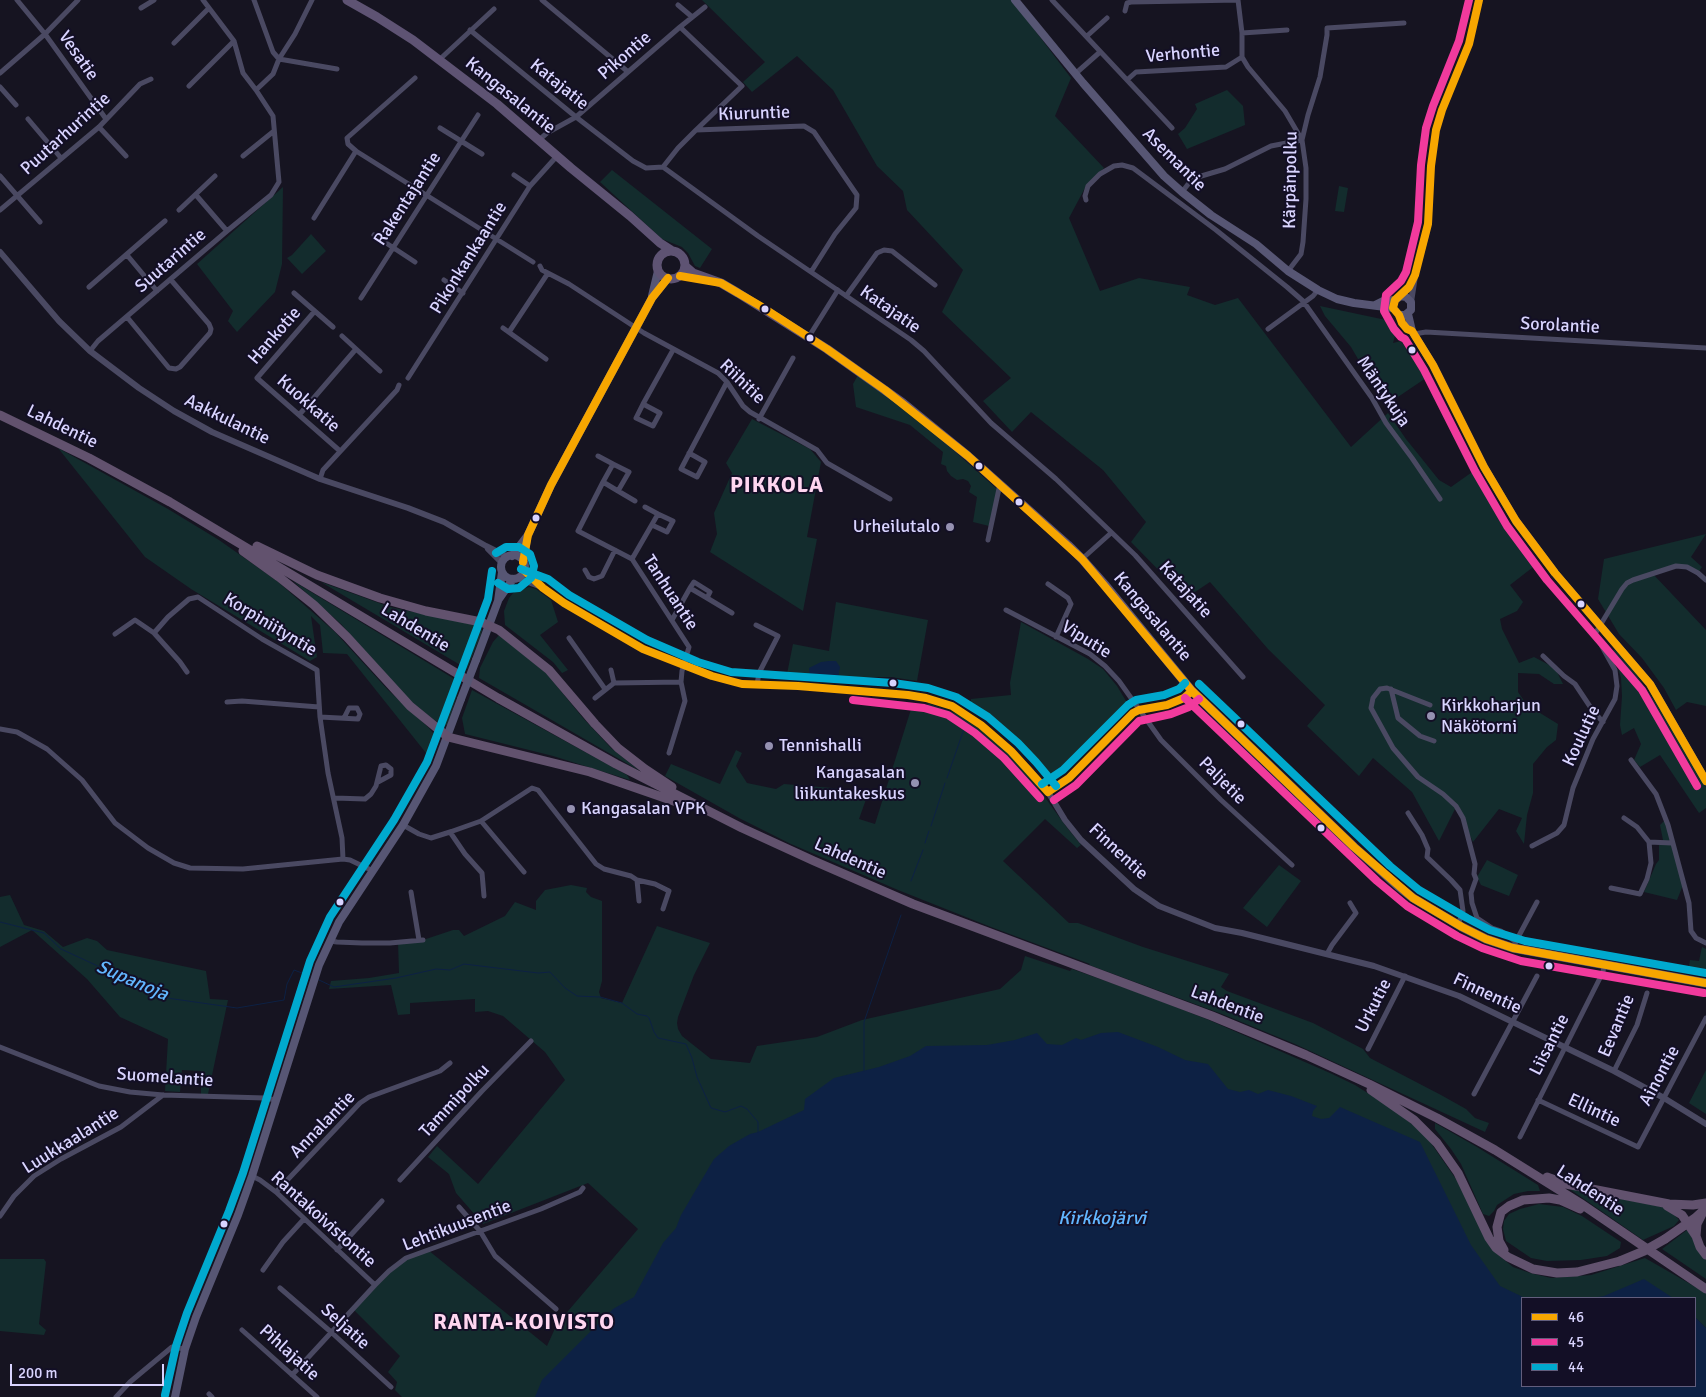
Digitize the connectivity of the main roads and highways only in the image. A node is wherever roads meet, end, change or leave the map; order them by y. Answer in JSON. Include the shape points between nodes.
{"nodes":[{"id":1,"x":347,"y":0,"type":"edge"},
{"id":2,"x":1015,"y":0,"type":"edge"},
{"id":3,"x":644,"y":229,"type":"junction"},
{"id":4,"x":671,"y":250,"type":"junction"},
{"id":5,"x":659,"y":256,"type":"junction"},
{"id":6,"x":685,"y":266,"type":"junction"},
{"id":7,"x":658,"y":271,"type":"junction"},
{"id":8,"x":680,"y":276,"type":"junction"},
{"id":9,"x":668,"y":278,"type":"junction"},
{"id":10,"x":721,"y":284,"type":"junction"},
{"id":11,"x":652,"y":298,"type":"junction"},
{"id":12,"x":1396,"y":302,"type":"junction"},
{"id":13,"x":1403,"y":314,"type":"junction"},
{"id":14,"x":0,"y":415,"type":"edge"},
{"id":15,"x":170,"y":502,"type":"junction"},
{"id":16,"x":528,"y":535,"type":"junction"},
{"id":17,"x":510,"y":556,"type":"junction"},
{"id":18,"x":524,"y":566,"type":"junction"},
{"id":19,"x":502,"y":572,"type":"junction"},
{"id":20,"x":515,"y":578,"type":"junction"},
{"id":21,"x":498,"y":601,"type":"junction"},
{"id":22,"x":489,"y":625,"type":"junction"},
{"id":23,"x":448,"y":736,"type":"junction"},
{"id":24,"x":1706,"y":781,"type":"edge"},
{"id":25,"x":729,"y":821,"type":"junction"},
{"id":26,"x":1706,"y":983,"type":"edge"},
{"id":27,"x":1313,"y":1058,"type":"junction"},
{"id":28,"x":1495,"y":1150,"type":"junction"},
{"id":29,"x":1658,"y":1201,"type":"junction"},
{"id":30,"x":1705,"y":1207,"type":"edge"},
{"id":31,"x":1688,"y":1223,"type":"junction"},
{"id":32,"x":1623,"y":1232,"type":"junction"},
{"id":33,"x":1696,"y":1236,"type":"junction"},
{"id":34,"x":1706,"y":1255,"type":"edge"},
{"id":35,"x":1515,"y":1261,"type":"junction"},
{"id":36,"x":1706,"y":1289,"type":"edge"},
{"id":37,"x":175,"y":1397,"type":"edge"}],
"edges":[{"from":1,"to":3,"type":"main road","name":"Kangasalantie","via":[[396,28],[439,60]]},
{"from":2,"to":12,"type":"main road","name":"Asemantie","via":[[1158,169],[1211,216],[1256,244],[1288,272],[1337,299],[1354,304]]},
{"from":3,"to":4,"type":"main road","name":"Kangasalantie"},
{"from":3,"to":5,"type":"main road","name":"Kangasalantie"},
{"from":4,"to":5,"type":"main road"},
{"from":4,"to":6,"type":"main road","via":[[682,255]]},
{"from":5,"to":7,"type":"main road"},
{"from":6,"to":8,"type":"main road"},
{"from":6,"to":10,"type":"main road","name":"Kangasalantie","via":[[693,273]]},
{"from":7,"to":9,"type":"main road"},
{"from":7,"to":11,"type":"main road"},
{"from":8,"to":9,"type":"main road"},
{"from":8,"to":10,"type":"main road","name":"Kangasalantie"},
{"from":9,"to":11,"type":"main road"},
{"from":10,"to":26,"type":"main road","name":"Kangasalantie","via":[[903,403],[1000,484],[1082,559],[1192,691],[1383,873],[1414,898],[1486,938],[1604,965]]},
{"from":11,"to":16,"type":"main road","via":[[551,485]]},
{"from":12,"to":13,"type":"main road"},
{"from":12,"to":13,"type":"main road","via":[[1406,297],[1412,302],[1411,310]]},
{"from":13,"to":24,"type":"main road","via":[[1516,521],[1555,573],[1650,684]]},
{"from":14,"to":15,"type":"highway","name":"Lahdentie"},
{"from":15,"to":22,"type":"highway","via":[[337,583],[402,605]]},
{"from":15,"to":23,"type":"highway","via":[[297,590],[347,637],[410,706]]},
{"from":15,"to":25,"type":"highway","name":"Lahdentie","via":[[521,712]]},
{"from":16,"to":17,"type":"main road"},
{"from":16,"to":18,"type":"main road"},
{"from":17,"to":18,"type":"main road","via":[[519,557]]},
{"from":17,"to":19,"type":"main road","via":[[502,563]]},
{"from":18,"to":20,"type":"main road"},
{"from":19,"to":20,"type":"main road","via":[[506,577]]},
{"from":19,"to":21,"type":"main road"},
{"from":20,"to":21,"type":"main road"},
{"from":21,"to":22,"type":"main road"},
{"from":22,"to":23,"type":"main road","bridge":true},
{"from":22,"to":25,"type":"highway","via":[[549,670],[600,730],[631,759]]},
{"from":23,"to":25,"type":"highway","via":[[606,777]]},
{"from":23,"to":37,"type":"main road","via":[[436,766],[403,825],[330,940],[312,985],[238,1216],[185,1349]]},
{"from":25,"to":27,"type":"highway","name":"Lahdentie","via":[[914,904],[1212,1016]]},
{"from":27,"to":28,"type":"highway","name":"Lahdentie"},
{"from":27,"to":35,"type":"highway","via":[[1390,1103],[1426,1132],[1458,1173],[1489,1238]]},
{"from":28,"to":29,"type":"highway","via":[[1557,1182]]},
{"from":28,"to":32,"type":"highway","name":"Lahdentie"},
{"from":29,"to":30,"type":"highway"},
{"from":29,"to":31,"type":"highway","via":[[1676,1211]]},
{"from":30,"to":31,"type":"highway"},
{"from":30,"to":33,"type":"highway"},
{"from":31,"to":33,"type":"highway"},
{"from":31,"to":35,"type":"highway","bridge":true,"via":[[1644,1251],[1577,1272],[1533,1269]]},
{"from":32,"to":35,"type":"highway","via":[[1560,1200],[1523,1200],[1505,1209],[1497,1223],[1499,1241]]},
{"from":32,"to":36,"type":"highway","name":"Lahdentie"},
{"from":33,"to":34,"type":"highway"}]}
